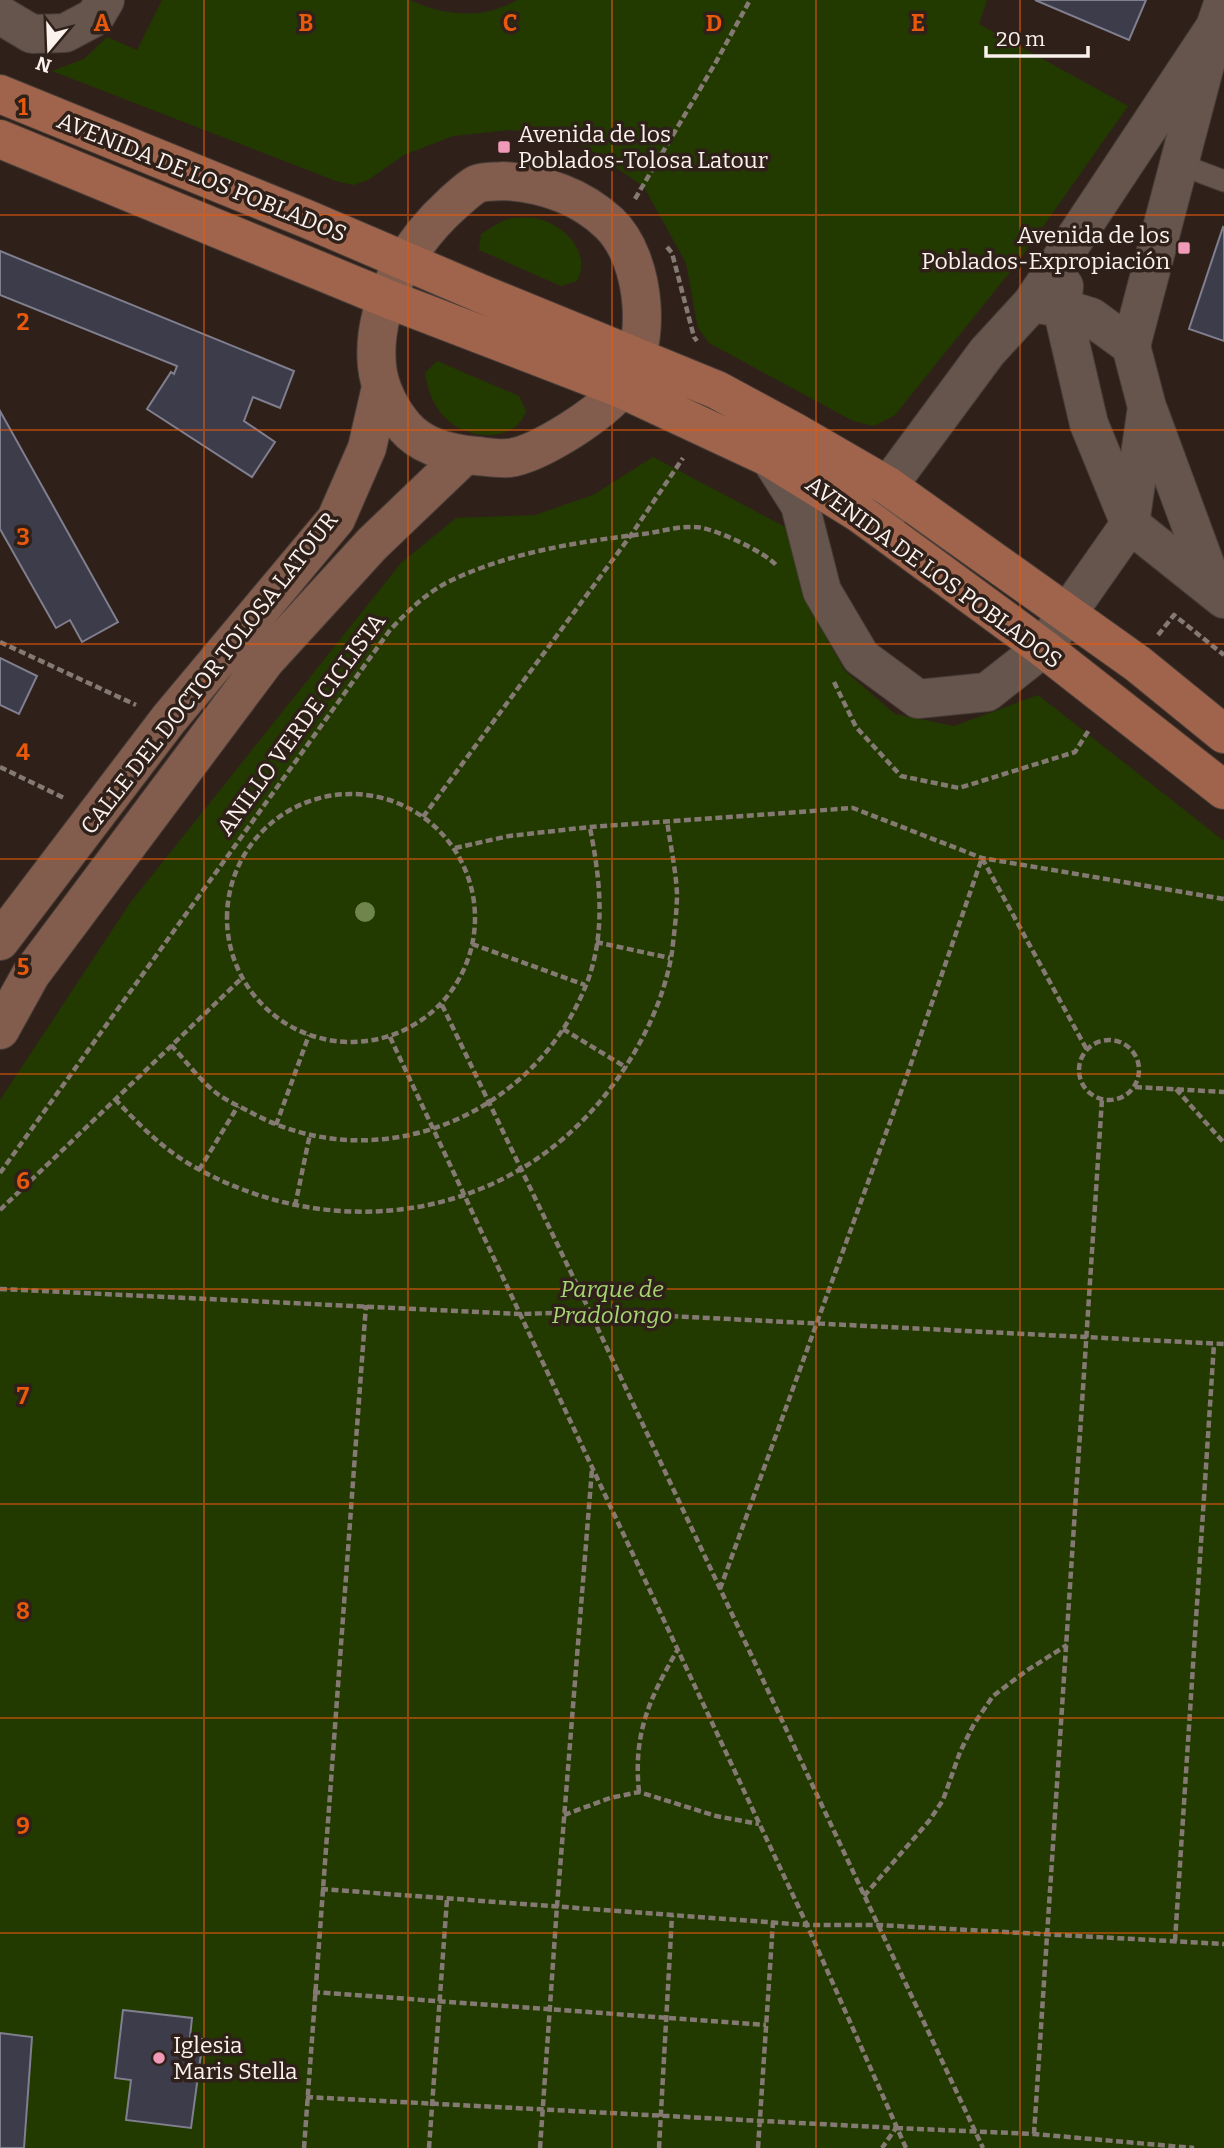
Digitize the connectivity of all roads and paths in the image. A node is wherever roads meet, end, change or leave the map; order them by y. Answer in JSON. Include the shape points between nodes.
{"nodes":[{"id":1,"x":105,"y":0,"type":"edge"},
{"id":2,"x":750,"y":0,"type":"edge"},
{"id":3,"x":1219,"y":14,"type":"edge"},
{"id":4,"x":0,"y":15,"type":"edge"},
{"id":5,"x":0,"y":94,"type":"edge"},
{"id":6,"x":0,"y":139,"type":"edge"},
{"id":7,"x":1179,"y":164,"type":"junction"},
{"id":8,"x":1224,"y":181,"type":"edge"},
{"id":9,"x":640,"y":208,"type":"dead end"},
{"id":10,"x":666,"y":245,"type":"dead end"},
{"id":11,"x":403,"y":261,"type":"junction"},
{"id":12,"x":388,"y":299,"type":"junction"},
{"id":13,"x":1047,"y":305,"type":"junction"},
{"id":14,"x":700,"y":345,"type":"dead end"},
{"id":15,"x":1131,"y":346,"type":"junction"},
{"id":16,"x":629,"y":373,"type":"junction"},
{"id":17,"x":381,"y":387,"type":"junction"},
{"id":18,"x":1147,"y":407,"type":"junction"},
{"id":19,"x":700,"y":426,"type":"junction"},
{"id":20,"x":465,"y":455,"type":"junction"},
{"id":21,"x":770,"y":458,"type":"junction"},
{"id":22,"x":888,"y":486,"type":"junction"},
{"id":23,"x":1130,"y":524,"type":"junction"},
{"id":24,"x":885,"y":532,"type":"junction"},
{"id":25,"x":631,"y":536,"type":"junction"},
{"id":26,"x":780,"y":574,"type":"dead end"},
{"id":27,"x":1220,"y":595,"type":"edge"},
{"id":28,"x":1068,"y":614,"type":"junction"},
{"id":29,"x":0,"y":642,"type":"edge"},
{"id":30,"x":1044,"y":648,"type":"junction"},
{"id":31,"x":1224,"y":654,"type":"edge"},
{"id":32,"x":1138,"y":664,"type":"junction"},
{"id":33,"x":833,"y":680,"type":"dead end"},
{"id":34,"x":1109,"y":701,"type":"junction"},
{"id":35,"x":168,"y":720,"type":"junction"},
{"id":36,"x":1224,"y":734,"type":"edge"},
{"id":37,"x":0,"y":767,"type":"edge"},
{"id":38,"x":1224,"y":790,"type":"edge"},
{"id":39,"x":96,"y":814,"type":"junction"},
{"id":40,"x":423,"y":817,"type":"junction"},
{"id":41,"x":667,"y":820,"type":"junction"},
{"id":42,"x":590,"y":827,"type":"junction"},
{"id":43,"x":455,"y":848,"type":"junction"},
{"id":44,"x":982,"y":858,"type":"junction"},
{"id":45,"x":1224,"y":899,"type":"edge"},
{"id":46,"x":0,"y":941,"type":"edge"},
{"id":47,"x":596,"y":942,"type":"junction"},
{"id":48,"x":472,"y":944,"type":"junction"},
{"id":49,"x":670,"y":958,"type":"junction"},
{"id":50,"x":242,"y":978,"type":"junction"},
{"id":51,"x":585,"y":985,"type":"junction"},
{"id":52,"x":442,"y":1005,"type":"junction"},
{"id":53,"x":563,"y":1029,"type":"junction"},
{"id":54,"x":0,"y":1030,"type":"edge"},
{"id":55,"x":309,"y":1035,"type":"junction"},
{"id":56,"x":390,"y":1037,"type":"junction"},
{"id":57,"x":171,"y":1045,"type":"junction"},
{"id":58,"x":1087,"y":1050,"type":"junction"},
{"id":59,"x":627,"y":1068,"type":"junction"},
{"id":60,"x":1135,"y":1087,"type":"junction"},
{"id":61,"x":1175,"y":1089,"type":"junction"},
{"id":62,"x":1224,"y":1092,"type":"edge"},
{"id":63,"x":115,"y":1099,"type":"junction"},
{"id":64,"x":1102,"y":1099,"type":"junction"},
{"id":65,"x":489,"y":1103,"type":"junction"},
{"id":66,"x":238,"y":1106,"type":"junction"},
{"id":67,"x":276,"y":1125,"type":"junction"},
{"id":68,"x":433,"y":1128,"type":"junction"},
{"id":69,"x":310,"y":1134,"type":"junction"},
{"id":70,"x":1224,"y":1143,"type":"edge"},
{"id":71,"x":521,"y":1168,"type":"junction"},
{"id":72,"x":199,"y":1170,"type":"junction"},
{"id":73,"x":0,"y":1173,"type":"edge"},
{"id":74,"x":464,"y":1194,"type":"junction"},
{"id":75,"x":295,"y":1206,"type":"junction"},
{"id":76,"x":0,"y":1210,"type":"edge"},
{"id":77,"x":0,"y":1289,"type":"edge"},
{"id":78,"x":366,"y":1305,"type":"junction"},
{"id":79,"x":590,"y":1312,"type":"junction"},
{"id":80,"x":520,"y":1314,"type":"junction"},
{"id":81,"x":817,"y":1324,"type":"junction"},
{"id":82,"x":1087,"y":1337,"type":"junction"},
{"id":83,"x":1214,"y":1344,"type":"junction"},
{"id":84,"x":1224,"y":1345,"type":"edge"},
{"id":85,"x":592,"y":1468,"type":"junction"},
{"id":86,"x":720,"y":1589,"type":"junction"},
{"id":87,"x":1068,"y":1645,"type":"junction"},
{"id":88,"x":678,"y":1649,"type":"junction"},
{"id":89,"x":639,"y":1792,"type":"junction"},
{"id":90,"x":564,"y":1815,"type":"junction"},
{"id":91,"x":760,"y":1825,"type":"junction"},
{"id":92,"x":321,"y":1889,"type":"junction"},
{"id":93,"x":864,"y":1896,"type":"junction"},
{"id":94,"x":447,"y":1899,"type":"junction"},
{"id":95,"x":557,"y":1906,"type":"junction"},
{"id":96,"x":672,"y":1915,"type":"junction"},
{"id":97,"x":774,"y":1922,"type":"junction"},
{"id":98,"x":807,"y":1925,"type":"junction"},
{"id":99,"x":878,"y":1925,"type":"junction"},
{"id":100,"x":1049,"y":1934,"type":"junction"},
{"id":101,"x":1175,"y":1941,"type":"junction"},
{"id":102,"x":1224,"y":1944,"type":"edge"},
{"id":103,"x":313,"y":1992,"type":"junction"},
{"id":104,"x":439,"y":2001,"type":"junction"},
{"id":105,"x":550,"y":2009,"type":"junction"},
{"id":106,"x":666,"y":2018,"type":"junction"},
{"id":107,"x":766,"y":2025,"type":"junction"},
{"id":108,"x":306,"y":2098,"type":"junction"},
{"id":109,"x":432,"y":2105,"type":"junction"},
{"id":110,"x":543,"y":2111,"type":"junction"},
{"id":111,"x":660,"y":2116,"type":"junction"},
{"id":112,"x":760,"y":2122,"type":"junction"},
{"id":113,"x":896,"y":2128,"type":"junction"},
{"id":114,"x":975,"y":2130,"type":"junction"},
{"id":115,"x":1034,"y":2134,"type":"junction"},
{"id":116,"x":303,"y":2148,"type":"edge"},
{"id":117,"x":429,"y":2148,"type":"edge"},
{"id":118,"x":540,"y":2148,"type":"edge"},
{"id":119,"x":659,"y":2148,"type":"edge"},
{"id":120,"x":758,"y":2148,"type":"edge"},
{"id":121,"x":882,"y":2148,"type":"edge"},
{"id":122,"x":906,"y":2148,"type":"edge"},
{"id":123,"x":983,"y":2148,"type":"edge"},
{"id":124,"x":1194,"y":2148,"type":"edge"}],
"edges":[{"from":1,"to":4,"type":"street","via":[[95,17],[65,33],[33,34]]},
{"from":2,"to":9,"type":"path","via":[[634,198]]},
{"from":3,"to":7,"type":"street"},
{"from":3,"to":13,"type":"street","via":[[1066,252]]},
{"from":5,"to":11,"type":"main road","name":"AVENIDA DE LOS POBLADOS"},
{"from":6,"to":12,"type":"main road","name":"AVENIDA DE LOS POBLADOS"},
{"from":7,"to":8,"type":"lane"},
{"from":7,"to":15,"type":"street"},
{"from":10,"to":14,"type":"path"},
{"from":11,"to":12,"type":"street"},
{"from":11,"to":16,"type":"main road","name":"AVENIDA DE LOS POBLADOS"},
{"from":11,"to":16,"type":"street","via":[[440,215],[478,184],[532,183],[572,198],[610,223],[627,248],[638,279],[643,319]]},
{"from":12,"to":16,"type":"main road","name":"AVENIDA DE LOS POBLADOS"},
{"from":12,"to":17,"type":"street","via":[[376,347]]},
{"from":13,"to":15,"type":"street","via":[[1091,317]]},
{"from":13,"to":22,"type":"street","via":[[987,352]]},
{"from":13,"to":23,"type":"street"},
{"from":15,"to":18,"type":"street"},
{"from":16,"to":19,"type":"main road","name":"AVENIDA DE LOS POBLADOS"},
{"from":16,"to":20,"type":"street","via":[[581,424],[547,444],[509,458]]},
{"from":16,"to":22,"type":"main road","name":"AVENIDA DE LOS POBLADOS","via":[[717,390]]},
{"from":17,"to":20,"type":"street","via":[[411,434]]},
{"from":17,"to":35,"type":"street","name":"CALLE DEL DOCTOR TOLOSA LATOUR","via":[[367,448],[336,519]]},
{"from":18,"to":23,"type":"street"},
{"from":18,"to":27,"type":"street"},
{"from":19,"to":21,"type":"main road","name":"AVENIDA DE LOS POBLADOS"},
{"from":19,"to":25,"type":"path"},
{"from":20,"to":54,"type":"street","name":"CALLE DEL DOCTOR TOLOSA LATOUR","via":[[372,544],[265,661],[32,974]]},
{"from":21,"to":24,"type":"main road","name":"AVENIDA DE LOS POBLADOS"},
{"from":21,"to":30,"type":"street","via":[[800,505],[822,591],[861,657],[918,699],[987,692]]},
{"from":22,"to":24,"type":"street"},
{"from":22,"to":28,"type":"main road","name":"AVENIDA DE LOS POBLADOS"},
{"from":23,"to":27,"type":"street"},
{"from":23,"to":28,"type":"street"},
{"from":24,"to":30,"type":"main road","name":"AVENIDA DE LOS POBLADOS"},
{"from":25,"to":26,"type":"path","name":"ANILLO VERDE CICLISTA","via":[[669,528],[718,532],[775,562]]},
{"from":25,"to":40,"type":"path"},
{"from":25,"to":73,"type":"path","name":"ANILLO VERDE CICLISTA","via":[[513,556],[451,581],[417,602],[390,629]]},
{"from":28,"to":30,"type":"street"},
{"from":28,"to":32,"type":"main road","name":"AVENIDA DE LOS POBLADOS"},
{"from":29,"to":35,"type":"path"},
{"from":30,"to":34,"type":"main road","name":"AVENIDA DE LOS POBLADOS"},
{"from":31,"to":32,"type":"path","via":[[1174,615]]},
{"from":32,"to":36,"type":"main road","name":"AVENIDA DE LOS POBLADOS"},
{"from":33,"to":34,"type":"path","via":[[856,727],[901,776],[959,788],[1075,752]]},
{"from":34,"to":38,"type":"main road","name":"AVENIDA DE LOS POBLADOS"},
{"from":35,"to":39,"type":"street","name":"CALLE DEL DOCTOR TOLOSA LATOUR"},
{"from":37,"to":39,"type":"path"},
{"from":39,"to":46,"type":"street","name":"CALLE DEL DOCTOR TOLOSA LATOUR"},
{"from":40,"to":43,"type":"path"},
{"from":40,"to":50,"type":"path","via":[[374,795],[334,794],[295,806],[263,829],[240,862],[228,900],[228,940]]},
{"from":41,"to":42,"type":"path"},
{"from":41,"to":44,"type":"path","via":[[853,808]]},
{"from":41,"to":49,"type":"path","via":[[677,894]]},
{"from":42,"to":43,"type":"path","via":[[509,836]]},
{"from":42,"to":47,"type":"path","via":[[600,878]]},
{"from":43,"to":48,"type":"path","via":[[472,887],[476,929]]},
{"from":44,"to":45,"type":"path"},
{"from":44,"to":58,"type":"path"},
{"from":44,"to":81,"type":"path"},
{"from":47,"to":49,"type":"path"},
{"from":47,"to":51,"type":"path"},
{"from":48,"to":51,"type":"path"},
{"from":48,"to":52,"type":"path","via":[[466,970]]},
{"from":49,"to":59,"type":"path","via":[[654,1013]]},
{"from":50,"to":55,"type":"path","via":[[268,1011]]},
{"from":50,"to":57,"type":"path"},
{"from":51,"to":53,"type":"path"},
{"from":52,"to":56,"type":"path","via":[[418,1024]]},
{"from":52,"to":65,"type":"path"},
{"from":53,"to":59,"type":"path"},
{"from":53,"to":65,"type":"path","via":[[535,1066]]},
{"from":55,"to":56,"type":"path","via":[[347,1043]]},
{"from":55,"to":67,"type":"path"},
{"from":56,"to":68,"type":"path"},
{"from":57,"to":63,"type":"path"},
{"from":57,"to":66,"type":"path","via":[[219,1095]]},
{"from":58,"to":60,"type":"path","via":[[1094,1043],[1114,1040],[1132,1049],[1139,1067]]},
{"from":58,"to":64,"type":"path","via":[[1081,1058],[1080,1079]]},
{"from":59,"to":71,"type":"path","via":[[589,1116]]},
{"from":60,"to":61,"type":"path"},
{"from":60,"to":64,"type":"path","via":[[1120,1098]]},
{"from":61,"to":62,"type":"path"},
{"from":61,"to":70,"type":"path"},
{"from":63,"to":72,"type":"path","via":[[146,1132]]},
{"from":63,"to":76,"type":"path"},
{"from":64,"to":82,"type":"path"},
{"from":65,"to":68,"type":"path"},
{"from":65,"to":71,"type":"path"},
{"from":66,"to":67,"type":"path"},
{"from":66,"to":72,"type":"path"},
{"from":67,"to":69,"type":"path"},
{"from":68,"to":69,"type":"path","via":[[391,1139],[331,1139]]},
{"from":68,"to":74,"type":"path"},
{"from":69,"to":75,"type":"path"},
{"from":71,"to":74,"type":"path"},
{"from":71,"to":79,"type":"path"},
{"from":72,"to":75,"type":"path","via":[[250,1194]]},
{"from":74,"to":75,"type":"path","via":[[431,1206],[370,1213]]},
{"from":74,"to":80,"type":"path"},
{"from":77,"to":78,"type":"path"},
{"from":78,"to":80,"type":"path"},
{"from":78,"to":92,"type":"path"},
{"from":79,"to":80,"type":"path"},
{"from":79,"to":81,"type":"path"},
{"from":79,"to":86,"type":"path"},
{"from":80,"to":85,"type":"path"},
{"from":81,"to":82,"type":"path"},
{"from":81,"to":86,"type":"path"},
{"from":82,"to":83,"type":"path"},
{"from":82,"to":87,"type":"path"},
{"from":83,"to":84,"type":"path"},
{"from":83,"to":101,"type":"path"},
{"from":85,"to":88,"type":"path"},
{"from":85,"to":90,"type":"path"},
{"from":86,"to":93,"type":"path"},
{"from":87,"to":93,"type":"path","via":[[993,1696],[960,1752],[943,1800]]},
{"from":87,"to":100,"type":"path"},
{"from":88,"to":89,"type":"path","via":[[643,1722],[636,1763]]},
{"from":88,"to":91,"type":"path"},
{"from":89,"to":90,"type":"path"},
{"from":89,"to":91,"type":"path"},
{"from":90,"to":95,"type":"path"},
{"from":91,"to":98,"type":"path"},
{"from":92,"to":94,"type":"path"},
{"from":92,"to":103,"type":"path"},
{"from":93,"to":99,"type":"path"},
{"from":94,"to":95,"type":"path"},
{"from":94,"to":104,"type":"path"},
{"from":95,"to":96,"type":"path"},
{"from":95,"to":105,"type":"path"},
{"from":96,"to":97,"type":"path"},
{"from":96,"to":106,"type":"path"},
{"from":97,"to":98,"type":"path"},
{"from":97,"to":107,"type":"path"},
{"from":98,"to":99,"type":"path"},
{"from":98,"to":113,"type":"path"},
{"from":99,"to":100,"type":"path"},
{"from":99,"to":114,"type":"path"},
{"from":100,"to":101,"type":"path"},
{"from":100,"to":115,"type":"path"},
{"from":101,"to":102,"type":"path"},
{"from":103,"to":104,"type":"path"},
{"from":103,"to":108,"type":"path"},
{"from":104,"to":105,"type":"path"},
{"from":104,"to":109,"type":"path"},
{"from":105,"to":106,"type":"path"},
{"from":105,"to":110,"type":"path"},
{"from":106,"to":107,"type":"path"},
{"from":106,"to":111,"type":"path"},
{"from":107,"to":112,"type":"path"},
{"from":108,"to":109,"type":"path"},
{"from":108,"to":116,"type":"path"},
{"from":109,"to":110,"type":"path"},
{"from":109,"to":117,"type":"path"},
{"from":110,"to":111,"type":"path"},
{"from":110,"to":118,"type":"path"},
{"from":111,"to":112,"type":"path"},
{"from":111,"to":119,"type":"path"},
{"from":112,"to":113,"type":"path"},
{"from":112,"to":120,"type":"path"},
{"from":113,"to":114,"type":"path"},
{"from":113,"to":121,"type":"path"},
{"from":113,"to":122,"type":"path"},
{"from":114,"to":115,"type":"path"},
{"from":114,"to":123,"type":"path"},
{"from":115,"to":124,"type":"path"}]}
